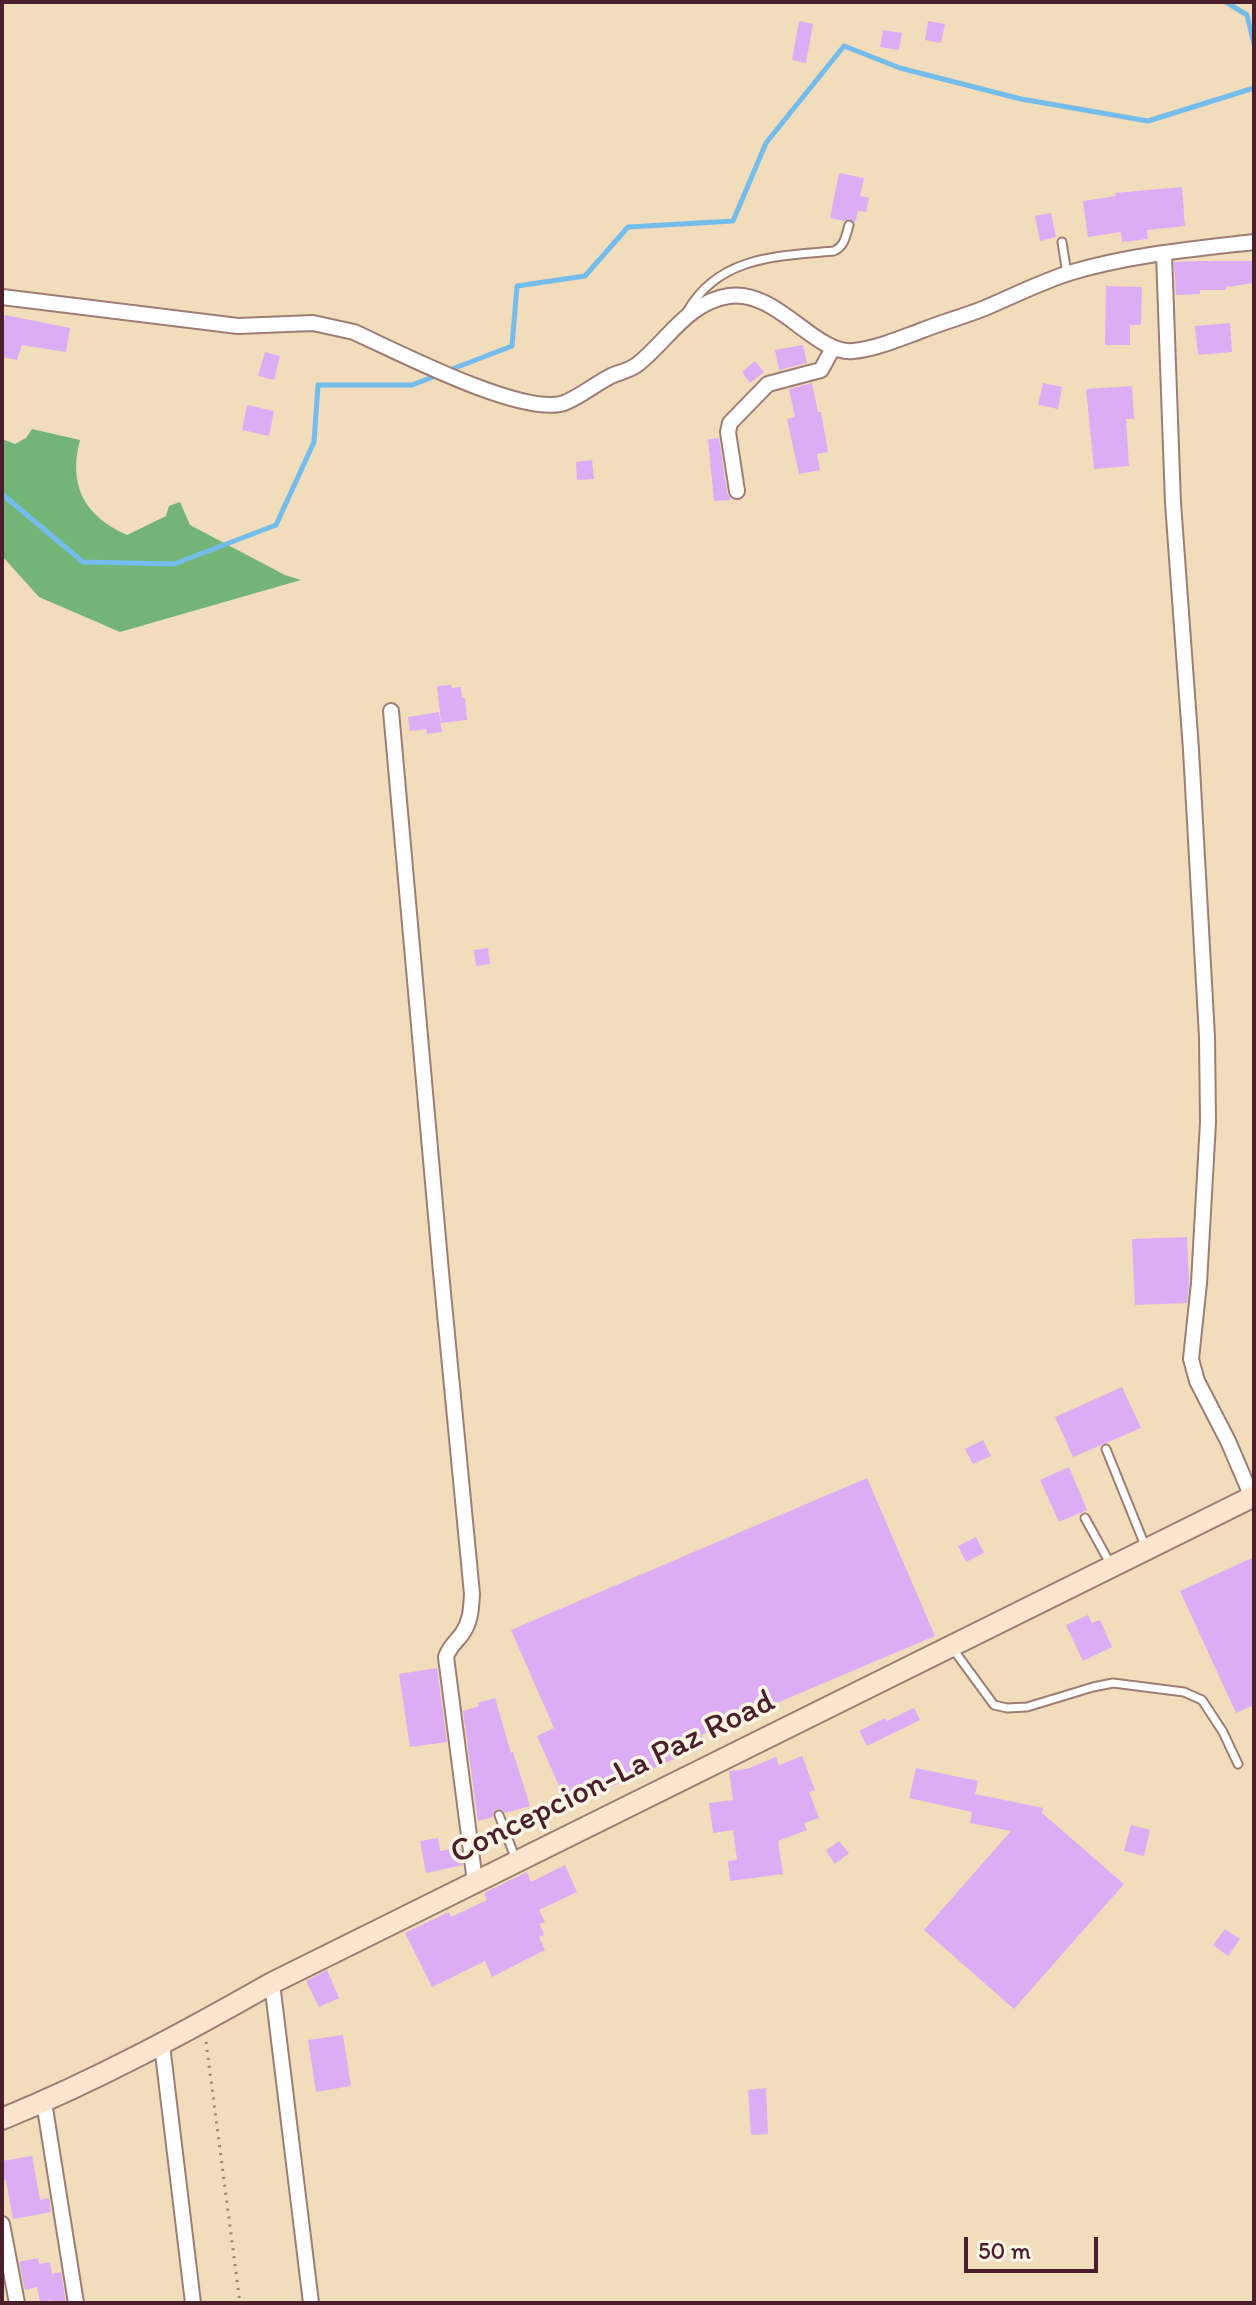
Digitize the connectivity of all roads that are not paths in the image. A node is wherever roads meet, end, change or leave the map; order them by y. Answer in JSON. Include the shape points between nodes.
{"nodes":[{"id":1,"x":849,"y":225,"type":"dead end"},
{"id":2,"x":1062,"y":242,"type":"dead end"},
{"id":3,"x":1254,"y":242,"type":"edge"},
{"id":4,"x":1164,"y":254,"type":"junction"},
{"id":5,"x":1067,"y":274,"type":"junction"},
{"id":6,"x":2,"y":297,"type":"edge"},
{"id":7,"x":683,"y":319,"type":"junction"},
{"id":8,"x":833,"y":348,"type":"junction"},
{"id":9,"x":737,"y":491,"type":"dead end"},
{"id":10,"x":391,"y":711,"type":"dead end"},
{"id":11,"x":1106,"y":1449,"type":"dead end"},
{"id":12,"x":1253,"y":1497,"type":"edge"},
{"id":13,"x":1085,"y":1518,"type":"dead end"},
{"id":14,"x":1147,"y":1550,"type":"junction"},
{"id":15,"x":1112,"y":1567,"type":"junction"},
{"id":16,"x":952,"y":1647,"type":"junction"},
{"id":17,"x":1238,"y":1764,"type":"dead end"},
{"id":18,"x":499,"y":1815,"type":"dead end"},
{"id":19,"x":517,"y":1862,"type":"junction"},
{"id":20,"x":475,"y":1882,"type":"junction"},
{"id":21,"x":272,"y":1983,"type":"junction"},
{"id":22,"x":162,"y":2045,"type":"junction"},
{"id":23,"x":44,"y":2102,"type":"junction"},
{"id":24,"x":2,"y":2119,"type":"edge"},
{"id":25,"x":2,"y":2224,"type":"edge"},
{"id":26,"x":17,"y":2303,"type":"edge"},
{"id":27,"x":76,"y":2303,"type":"edge"},
{"id":28,"x":193,"y":2303,"type":"edge"},
{"id":29,"x":311,"y":2303,"type":"edge"}],
"edges":[{"from":1,"to":7,"type":"lane","via":[[840,249],[762,258],[718,278],[697,295]]},
{"from":2,"to":5,"type":"lane"},
{"from":3,"to":4,"type":"street"},
{"from":4,"to":5,"type":"street"},
{"from":4,"to":12,"type":"street","via":[[1175,532],[1207,1037],[1208,1136],[1191,1359]]},
{"from":5,"to":8,"type":"street","via":[[882,344],[851,351]]},
{"from":6,"to":7,"type":"street","via":[[238,326],[338,327],[482,390],[548,405],[563,403],[637,365]]},
{"from":7,"to":8,"type":"street","via":[[715,301],[742,297],[764,302]]},
{"from":8,"to":9,"type":"street","via":[[821,370],[768,384],[730,423]]},
{"from":10,"to":20,"type":"street","via":[[472,1594],[468,1624],[446,1657]]},
{"from":11,"to":14,"type":"lane"},
{"from":12,"to":14,"type":"main road","name":"Concepcion-La Paz Road"},
{"from":13,"to":15,"type":"lane"},
{"from":14,"to":15,"type":"main road","name":"Concepcion-La Paz Road"},
{"from":15,"to":16,"type":"main road","name":"Concepcion-La Paz Road"},
{"from":16,"to":17,"type":"lane","via":[[994,1705],[1007,1708],[1113,1683],[1184,1692],[1202,1700]]},
{"from":16,"to":19,"type":"main road","name":"Concepcion-La Paz Road"},
{"from":18,"to":19,"type":"lane"},
{"from":19,"to":20,"type":"main road","name":"Concepcion-La Paz Road"},
{"from":20,"to":21,"type":"main road","name":"Concepcion-La Paz Road"},
{"from":21,"to":22,"type":"main road","name":"Concepcion-La Paz Road"},
{"from":21,"to":29,"type":"street"},
{"from":22,"to":23,"type":"main road","name":"Concepcion-La Paz Road"},
{"from":22,"to":28,"type":"street"},
{"from":23,"to":24,"type":"main road","name":"Concepcion-La Paz Road"},
{"from":23,"to":27,"type":"street"},
{"from":25,"to":26,"type":"street"}]}
